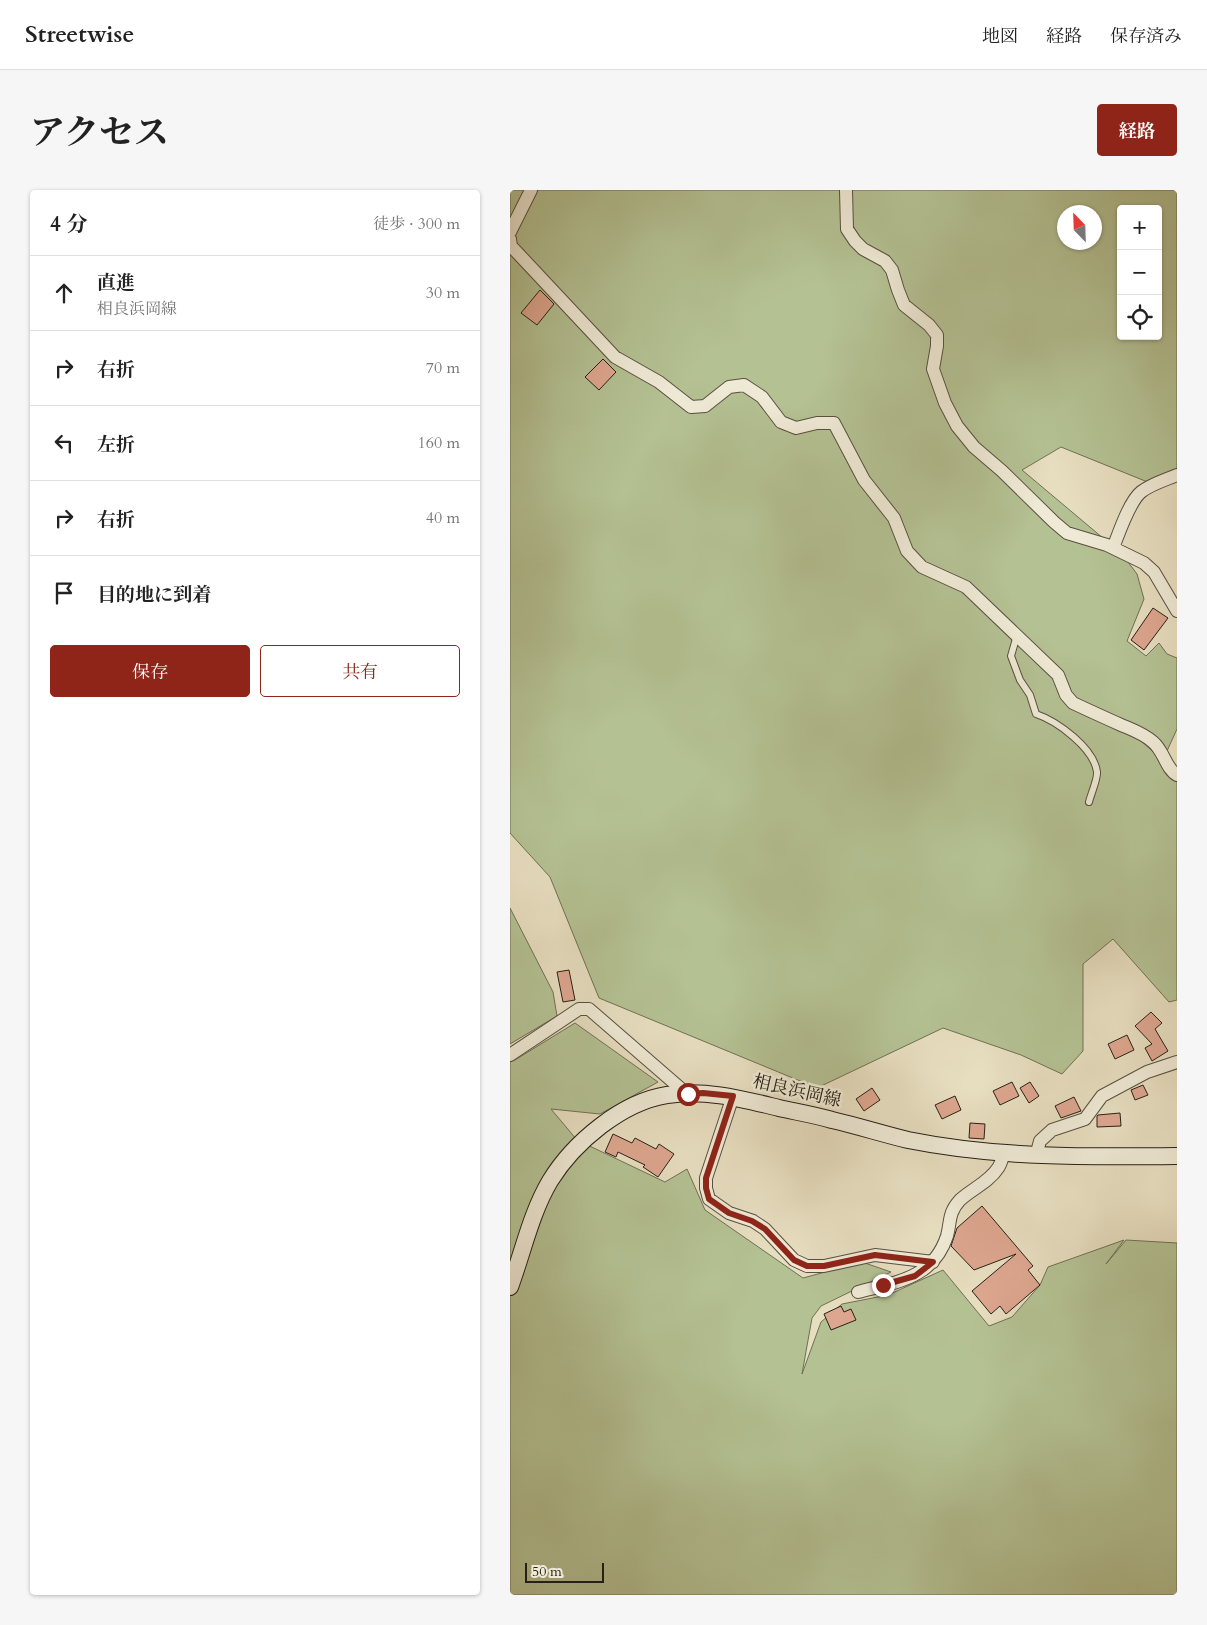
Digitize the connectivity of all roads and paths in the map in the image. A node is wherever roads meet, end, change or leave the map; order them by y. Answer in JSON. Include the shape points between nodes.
{"nodes":[{"id":1,"x":531,"y":190,"type":"edge"},
{"id":2,"x":846,"y":190,"type":"edge"},
{"id":3,"x":510,"y":232,"type":"edge"},
{"id":4,"x":510,"y":239,"type":"edge"},
{"id":5,"x":1177,"y":475,"type":"edge"},
{"id":6,"x":1113,"y":548,"type":"junction"},
{"id":7,"x":1177,"y":612,"type":"edge"},
{"id":8,"x":1017,"y":635,"type":"junction"},
{"id":9,"x":1177,"y":775,"type":"edge"},
{"id":10,"x":1089,"y":802,"type":"dead end"},
{"id":11,"x":510,"y":1055,"type":"edge"},
{"id":12,"x":1177,"y":1062,"type":"edge"},
{"id":13,"x":688,"y":1094,"type":"junction"},
{"id":14,"x":733,"y":1096,"type":"junction"},
{"id":15,"x":1004,"y":1154,"type":"junction"},
{"id":16,"x":1036,"y":1156,"type":"junction"},
{"id":17,"x":1177,"y":1156,"type":"edge"},
{"id":18,"x":933,"y":1262,"type":"junction"},
{"id":19,"x":510,"y":1286,"type":"edge"},
{"id":20,"x":858,"y":1292,"type":"dead end"}],
"edges":[{"from":1,"to":3,"type":"street"},
{"from":2,"to":6,"type":"street","via":[[847,229],[863,248],[885,261],[892,270],[904,305],[937,335],[933,369],[957,426],[974,447],[1067,533]]},
{"from":4,"to":8,"type":"street","via":[[511,246],[615,357],[659,382],[691,407],[705,406],[729,387],[744,385],[762,397],[781,422],[796,428],[817,423],[834,424],[864,480],[894,518],[907,551],[922,567],[966,587]]},
{"from":5,"to":6,"type":"street","via":[[1139,494],[1123,521]]},
{"from":6,"to":7,"type":"street","via":[[1144,563],[1154,572]]},
{"from":8,"to":9,"type":"street","via":[[1058,675],[1073,703],[1152,741],[1162,750],[1166,763]]},
{"from":8,"to":10,"type":"lane","via":[[1011,656],[1036,714],[1064,728],[1092,758],[1098,773]]},
{"from":11,"to":13,"type":"street","via":[[579,1010],[589,1009]]},
{"from":12,"to":16,"type":"street","via":[[1147,1072],[1102,1096],[1085,1119],[1052,1130],[1040,1141]]},
{"from":13,"to":14,"type":"main road","name":"相良浜岡線"},
{"from":13,"to":19,"type":"main road","name":"相良浜岡線","via":[[648,1100],[618,1114],[582,1141],[550,1181],[532,1221]]},
{"from":14,"to":15,"type":"main road","name":"相良浜岡線","via":[[908,1140]]},
{"from":14,"to":18,"type":"street","via":[[706,1178],[709,1199],[729,1213],[765,1229],[794,1260],[807,1266],[824,1266],[875,1255]]},
{"from":15,"to":16,"type":"main road","name":"相良浜岡線"},
{"from":15,"to":18,"type":"street","via":[[992,1176],[960,1200],[950,1214],[947,1236]]},
{"from":16,"to":17,"type":"main road","name":"相良浜岡線"},
{"from":18,"to":20,"type":"street","via":[[915,1276]]}]}
